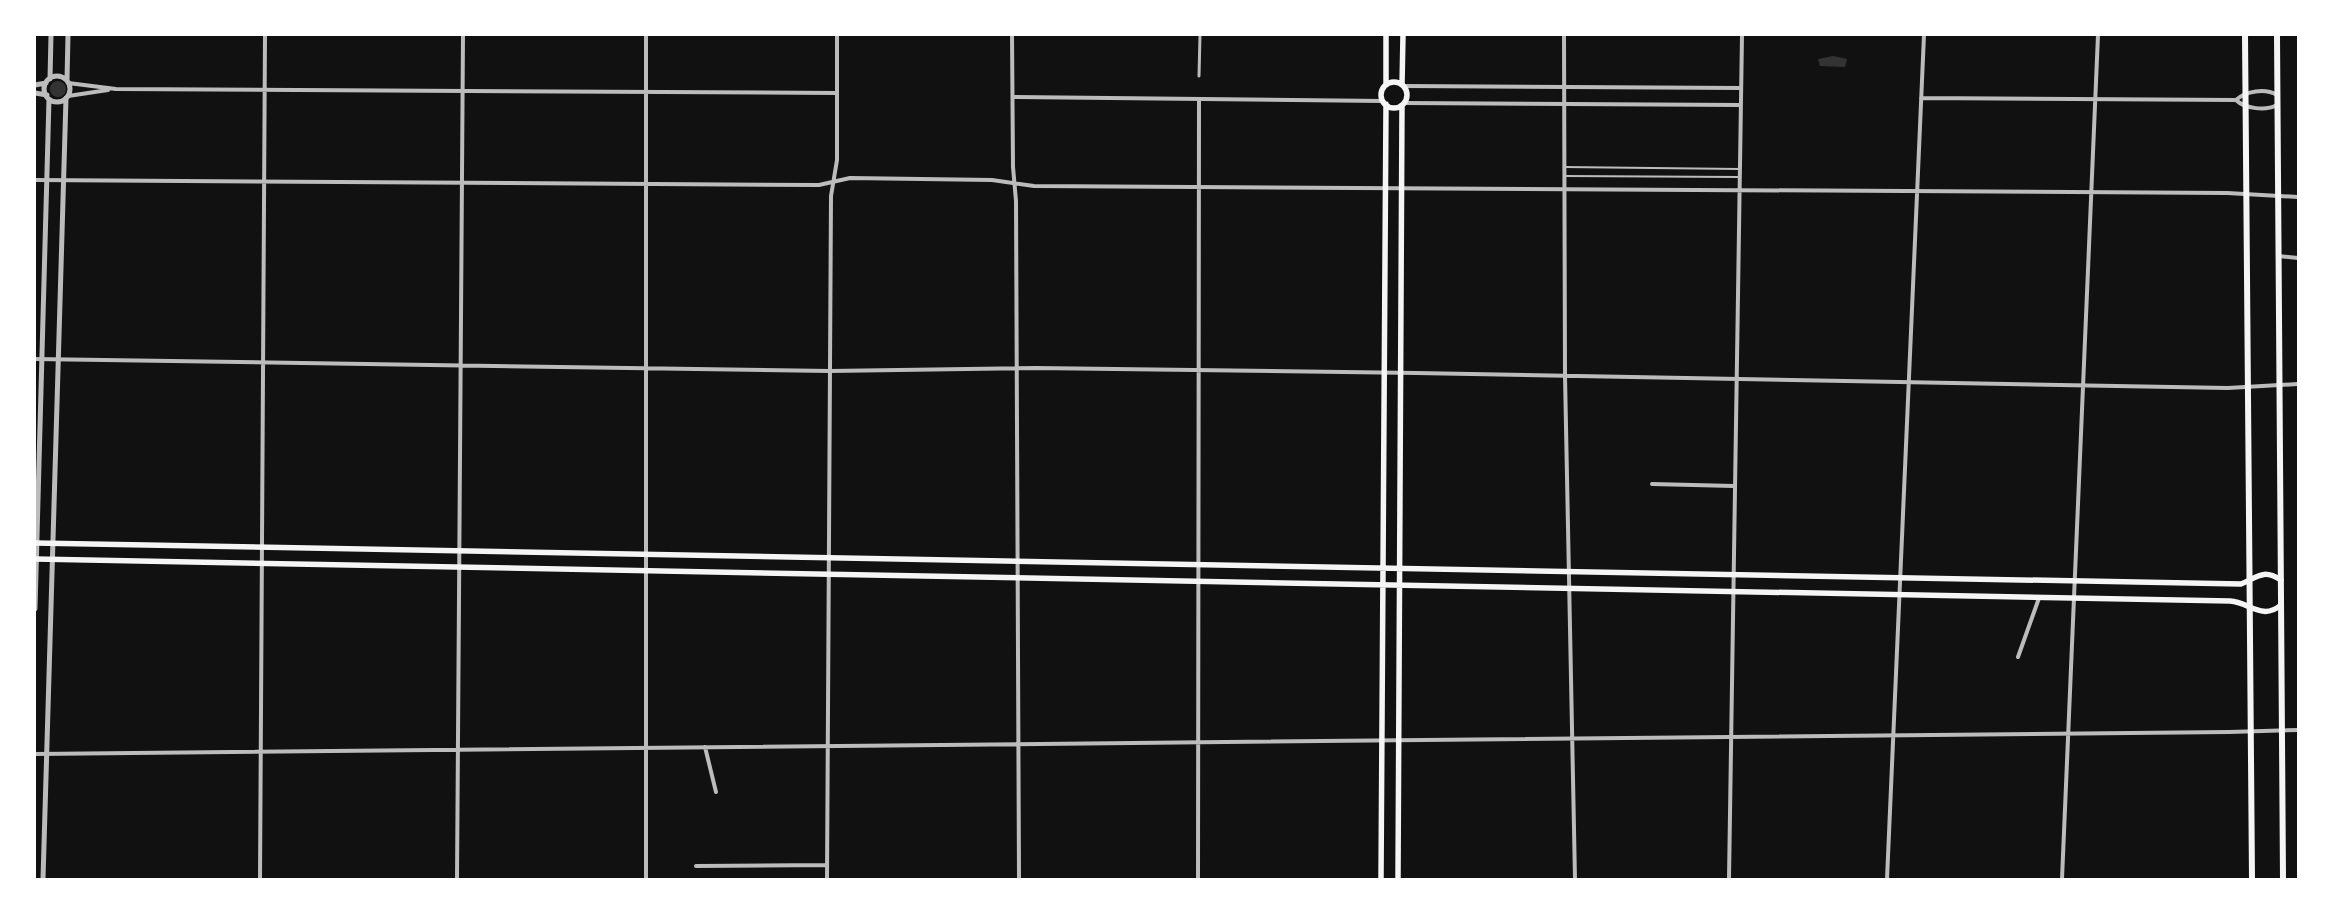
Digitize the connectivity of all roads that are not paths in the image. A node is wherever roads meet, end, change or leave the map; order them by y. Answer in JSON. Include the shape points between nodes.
{"nodes":[{"id":1,"x":51,"y":35,"type":"edge"},
{"id":2,"x":68,"y":35,"type":"edge"},
{"id":3,"x":265,"y":35,"type":"edge"},
{"id":4,"x":463,"y":35,"type":"edge"},
{"id":5,"x":646,"y":35,"type":"edge"},
{"id":6,"x":837,"y":35,"type":"edge"},
{"id":7,"x":1012,"y":35,"type":"edge"},
{"id":8,"x":1200,"y":35,"type":"edge"},
{"id":9,"x":1386,"y":35,"type":"edge"},
{"id":10,"x":1403,"y":35,"type":"edge"},
{"id":11,"x":1564,"y":35,"type":"edge"},
{"id":12,"x":1742,"y":35,"type":"edge"},
{"id":13,"x":1924,"y":35,"type":"edge"},
{"id":14,"x":2098,"y":35,"type":"edge"},
{"id":15,"x":2245,"y":35,"type":"edge"},
{"id":16,"x":2277,"y":35,"type":"edge"},
{"id":17,"x":1200,"y":76,"type":"dead end"},
{"id":18,"x":48,"y":81,"type":"junction"},
{"id":19,"x":68,"y":82,"type":"junction"},
{"id":20,"x":35,"y":84,"type":"edge"},
{"id":21,"x":1386,"y":85,"type":"junction"},
{"id":22,"x":1403,"y":85,"type":"junction"},
{"id":23,"x":1564,"y":87,"type":"junction"},
{"id":24,"x":1741,"y":88,"type":"junction"},
{"id":25,"x":116,"y":89,"type":"junction"},
{"id":26,"x":265,"y":90,"type":"junction"},
{"id":27,"x":462,"y":91,"type":"junction"},
{"id":28,"x":646,"y":92,"type":"junction"},
{"id":29,"x":35,"y":93,"type":"edge"},
{"id":30,"x":837,"y":93,"type":"junction"},
{"id":31,"x":2246,"y":93,"type":"junction"},
{"id":32,"x":2277,"y":95,"type":"junction"},
{"id":33,"x":48,"y":97,"type":"junction"},
{"id":34,"x":67,"y":97,"type":"junction"},
{"id":35,"x":1013,"y":97,"type":"junction"},
{"id":36,"x":1922,"y":98,"type":"junction"},
{"id":37,"x":1199,"y":99,"type":"junction"},
{"id":38,"x":2095,"y":99,"type":"junction"},
{"id":39,"x":2236,"y":100,"type":"junction"},
{"id":40,"x":1384,"y":103,"type":"junction"},
{"id":41,"x":1403,"y":104,"type":"junction"},
{"id":42,"x":1564,"y":104,"type":"junction"},
{"id":43,"x":1740,"y":105,"type":"junction"},
{"id":44,"x":2277,"y":105,"type":"junction"},
{"id":45,"x":2246,"y":106,"type":"junction"},
{"id":46,"x":1564,"y":166,"type":"junction"},
{"id":47,"x":1740,"y":169,"type":"junction"},
{"id":48,"x":1564,"y":176,"type":"junction"},
{"id":49,"x":1740,"y":177,"type":"junction"},
{"id":50,"x":35,"y":180,"type":"edge"},
{"id":51,"x":47,"y":180,"type":"junction"},
{"id":52,"x":63,"y":180,"type":"junction"},
{"id":53,"x":264,"y":180,"type":"junction"},
{"id":54,"x":461,"y":182,"type":"junction"},
{"id":55,"x":834,"y":182,"type":"junction"},
{"id":56,"x":1015,"y":183,"type":"junction"},
{"id":57,"x":646,"y":184,"type":"junction"},
{"id":58,"x":1199,"y":187,"type":"junction"},
{"id":59,"x":1385,"y":188,"type":"junction"},
{"id":60,"x":1402,"y":188,"type":"junction"},
{"id":61,"x":1565,"y":190,"type":"junction"},
{"id":62,"x":1739,"y":191,"type":"junction"},
{"id":63,"x":1917,"y":192,"type":"junction"},
{"id":64,"x":2091,"y":192,"type":"junction"},
{"id":65,"x":2246,"y":194,"type":"junction"},
{"id":66,"x":2278,"y":196,"type":"junction"},
{"id":67,"x":2298,"y":197,"type":"edge"},
{"id":68,"x":2278,"y":256,"type":"junction"},
{"id":69,"x":2298,"y":258,"type":"edge"},
{"id":70,"x":35,"y":359,"type":"edge"},
{"id":71,"x":42,"y":360,"type":"junction"},
{"id":72,"x":58,"y":360,"type":"junction"},
{"id":73,"x":262,"y":363,"type":"junction"},
{"id":74,"x":460,"y":366,"type":"junction"},
{"id":75,"x":646,"y":368,"type":"junction"},
{"id":76,"x":1017,"y":369,"type":"junction"},
{"id":77,"x":830,"y":371,"type":"junction"},
{"id":78,"x":1199,"y":371,"type":"junction"},
{"id":79,"x":1383,"y":373,"type":"junction"},
{"id":80,"x":1401,"y":373,"type":"junction"},
{"id":81,"x":1566,"y":376,"type":"junction"},
{"id":82,"x":1736,"y":379,"type":"junction"},
{"id":83,"x":1909,"y":382,"type":"junction"},
{"id":84,"x":2298,"y":384,"type":"edge"},
{"id":85,"x":2279,"y":385,"type":"junction"},
{"id":86,"x":2083,"y":386,"type":"junction"},
{"id":87,"x":2248,"y":387,"type":"junction"},
{"id":88,"x":1652,"y":484,"type":"dead end"},
{"id":89,"x":1734,"y":486,"type":"junction"},
{"id":90,"x":36,"y":543,"type":"edge"},
{"id":91,"x":54,"y":543,"type":"junction"},
{"id":92,"x":260,"y":547,"type":"junction"},
{"id":93,"x":458,"y":551,"type":"junction"},
{"id":94,"x":646,"y":555,"type":"junction"},
{"id":95,"x":829,"y":558,"type":"junction"},
{"id":96,"x":36,"y":559,"type":"edge"},
{"id":97,"x":53,"y":560,"type":"junction"},
{"id":98,"x":1017,"y":562,"type":"junction"},
{"id":99,"x":260,"y":563,"type":"junction"},
{"id":100,"x":1199,"y":565,"type":"junction"},
{"id":101,"x":458,"y":567,"type":"junction"},
{"id":102,"x":1382,"y":568,"type":"junction"},
{"id":103,"x":1400,"y":568,"type":"junction"},
{"id":104,"x":646,"y":571,"type":"junction"},
{"id":105,"x":1569,"y":571,"type":"junction"},
{"id":106,"x":829,"y":574,"type":"junction"},
{"id":107,"x":1733,"y":574,"type":"junction"},
{"id":108,"x":1017,"y":578,"type":"junction"},
{"id":109,"x":1901,"y":578,"type":"junction"},
{"id":110,"x":2249,"y":578,"type":"junction"},
{"id":111,"x":2281,"y":580,"type":"junction"},
{"id":112,"x":1199,"y":581,"type":"junction"},
{"id":113,"x":2074,"y":581,"type":"junction"},
{"id":114,"x":1382,"y":585,"type":"junction"},
{"id":115,"x":1400,"y":585,"type":"junction"},
{"id":116,"x":1570,"y":589,"type":"junction"},
{"id":117,"x":1733,"y":592,"type":"junction"},
{"id":118,"x":1900,"y":595,"type":"junction"},
{"id":119,"x":2039,"y":598,"type":"junction"},
{"id":120,"x":2074,"y":598,"type":"junction"},
{"id":121,"x":2281,"y":605,"type":"junction"},
{"id":122,"x":2250,"y":608,"type":"junction"},
{"id":123,"x":35,"y":609,"type":"edge"},
{"id":124,"x":2018,"y":656,"type":"dead end"},
{"id":125,"x":2282,"y":730,"type":"junction"},
{"id":126,"x":2298,"y":730,"type":"edge"},
{"id":127,"x":2250,"y":732,"type":"junction"},
{"id":128,"x":2068,"y":734,"type":"junction"},
{"id":129,"x":1894,"y":736,"type":"junction"},
{"id":130,"x":1730,"y":737,"type":"junction"},
{"id":131,"x":1572,"y":738,"type":"junction"},
{"id":132,"x":1382,"y":740,"type":"junction"},
{"id":133,"x":1399,"y":740,"type":"junction"},
{"id":134,"x":1199,"y":742,"type":"junction"},
{"id":135,"x":1018,"y":744,"type":"junction"},
{"id":136,"x":828,"y":746,"type":"junction"},
{"id":137,"x":705,"y":747,"type":"junction"},
{"id":138,"x":645,"y":748,"type":"junction"},
{"id":139,"x":457,"y":750,"type":"junction"},
{"id":140,"x":259,"y":752,"type":"junction"},
{"id":141,"x":35,"y":754,"type":"edge"},
{"id":142,"x":48,"y":754,"type":"junction"},
{"id":143,"x":716,"y":792,"type":"dead end"},
{"id":144,"x":827,"y":865,"type":"junction"},
{"id":145,"x":696,"y":866,"type":"dead end"},
{"id":146,"x":2252,"y":877,"type":"edge"},
{"id":147,"x":43,"y":879,"type":"edge"},
{"id":148,"x":260,"y":879,"type":"edge"},
{"id":149,"x":457,"y":879,"type":"edge"},
{"id":150,"x":646,"y":879,"type":"edge"},
{"id":151,"x":827,"y":879,"type":"edge"},
{"id":152,"x":1018,"y":879,"type":"edge"},
{"id":153,"x":1198,"y":879,"type":"edge"},
{"id":154,"x":1381,"y":879,"type":"edge"},
{"id":155,"x":1398,"y":879,"type":"edge"},
{"id":156,"x":1575,"y":879,"type":"edge"},
{"id":157,"x":1729,"y":879,"type":"edge"},
{"id":158,"x":1887,"y":879,"type":"edge"},
{"id":159,"x":2062,"y":879,"type":"edge"},
{"id":160,"x":2283,"y":879,"type":"edge"}],
"edges":[{"from":1,"to":18,"type":"street"},
{"from":2,"to":19,"type":"street"},
{"from":3,"to":26,"type":"street"},
{"from":4,"to":27,"type":"street"},
{"from":5,"to":28,"type":"street"},
{"from":6,"to":30,"type":"street"},
{"from":7,"to":35,"type":"street"},
{"from":8,"to":17,"type":"street"},
{"from":9,"to":21,"type":"main road"},
{"from":10,"to":22,"type":"main road"},
{"from":11,"to":23,"type":"street"},
{"from":12,"to":24,"type":"street"},
{"from":13,"to":36,"type":"street"},
{"from":14,"to":38,"type":"street"},
{"from":15,"to":31,"type":"main road"},
{"from":16,"to":32,"type":"main road"},
{"from":18,"to":19,"type":"street","via":[[60,77]]},
{"from":18,"to":20,"type":"street"},
{"from":18,"to":33,"type":"street"},
{"from":19,"to":25,"type":"street"},
{"from":19,"to":34,"type":"street"},
{"from":21,"to":22,"type":"main road","via":[[1393,82]]},
{"from":21,"to":40,"type":"main road","via":[[1381,94]]},
{"from":22,"to":23,"type":"street"},
{"from":22,"to":41,"type":"main road","via":[[1407,95]]},
{"from":23,"to":24,"type":"street"},
{"from":23,"to":42,"type":"street"},
{"from":24,"to":43,"type":"street"},
{"from":25,"to":26,"type":"street"},
{"from":25,"to":34,"type":"street"},
{"from":26,"to":27,"type":"street"},
{"from":26,"to":53,"type":"street"},
{"from":27,"to":28,"type":"street"},
{"from":27,"to":54,"type":"street"},
{"from":28,"to":30,"type":"street"},
{"from":28,"to":57,"type":"street"},
{"from":29,"to":33,"type":"street"},
{"from":30,"to":55,"type":"street"},
{"from":31,"to":32,"type":"street","via":[[2272,92]]},
{"from":31,"to":39,"type":"street"},
{"from":31,"to":45,"type":"main road"},
{"from":32,"to":44,"type":"main road"},
{"from":33,"to":34,"type":"street","via":[[56,102]]},
{"from":33,"to":51,"type":"street"},
{"from":34,"to":52,"type":"street"},
{"from":35,"to":37,"type":"street"},
{"from":35,"to":56,"type":"street"},
{"from":36,"to":38,"type":"street"},
{"from":36,"to":63,"type":"street"},
{"from":37,"to":40,"type":"street"},
{"from":37,"to":58,"type":"street"},
{"from":38,"to":39,"type":"street"},
{"from":38,"to":64,"type":"street"},
{"from":39,"to":45,"type":"street"},
{"from":40,"to":41,"type":"main road","via":[[1395,107]]},
{"from":40,"to":59,"type":"main road"},
{"from":41,"to":42,"type":"street"},
{"from":41,"to":60,"type":"main road"},
{"from":42,"to":43,"type":"street"},
{"from":42,"to":46,"type":"street"},
{"from":43,"to":47,"type":"street"},
{"from":44,"to":45,"type":"street"},
{"from":44,"to":66,"type":"main road"},
{"from":45,"to":65,"type":"main road"},
{"from":46,"to":47,"type":"lane"},
{"from":46,"to":48,"type":"street"},
{"from":47,"to":49,"type":"street"},
{"from":48,"to":49,"type":"lane"},
{"from":48,"to":61,"type":"street"},
{"from":49,"to":62,"type":"street"},
{"from":50,"to":51,"type":"street"},
{"from":51,"to":52,"type":"street"},
{"from":51,"to":71,"type":"street"},
{"from":52,"to":53,"type":"street"},
{"from":52,"to":72,"type":"street"},
{"from":53,"to":54,"type":"street"},
{"from":53,"to":73,"type":"street"},
{"from":54,"to":57,"type":"street"},
{"from":54,"to":74,"type":"street"},
{"from":55,"to":56,"type":"street","via":[[850,178]]},
{"from":55,"to":57,"type":"street","via":[[820,185]]},
{"from":55,"to":77,"type":"street","via":[[831,196]]},
{"from":56,"to":58,"type":"street","via":[[1034,186]]},
{"from":56,"to":76,"type":"street"},
{"from":57,"to":75,"type":"street"},
{"from":58,"to":59,"type":"street"},
{"from":58,"to":78,"type":"street"},
{"from":59,"to":60,"type":"street"},
{"from":59,"to":79,"type":"main road"},
{"from":60,"to":61,"type":"street"},
{"from":60,"to":80,"type":"main road"},
{"from":61,"to":62,"type":"street"},
{"from":61,"to":81,"type":"street"},
{"from":62,"to":63,"type":"street"},
{"from":62,"to":82,"type":"street"},
{"from":63,"to":64,"type":"street"},
{"from":63,"to":83,"type":"street"},
{"from":64,"to":65,"type":"street"},
{"from":64,"to":86,"type":"street"},
{"from":65,"to":66,"type":"street"},
{"from":65,"to":87,"type":"main road"},
{"from":66,"to":67,"type":"street"},
{"from":66,"to":68,"type":"main road"},
{"from":68,"to":69,"type":"street"},
{"from":68,"to":85,"type":"main road"},
{"from":70,"to":71,"type":"street"},
{"from":71,"to":72,"type":"street"},
{"from":71,"to":90,"type":"street"},
{"from":72,"to":73,"type":"street"},
{"from":72,"to":91,"type":"street"},
{"from":73,"to":74,"type":"street"},
{"from":73,"to":92,"type":"street"},
{"from":74,"to":75,"type":"street"},
{"from":74,"to":93,"type":"street"},
{"from":75,"to":77,"type":"street"},
{"from":75,"to":94,"type":"street"},
{"from":76,"to":77,"type":"street"},
{"from":76,"to":78,"type":"street"},
{"from":76,"to":98,"type":"street"},
{"from":77,"to":95,"type":"street"},
{"from":78,"to":79,"type":"street"},
{"from":78,"to":100,"type":"street"},
{"from":79,"to":80,"type":"street"},
{"from":79,"to":102,"type":"main road"},
{"from":80,"to":81,"type":"street"},
{"from":80,"to":103,"type":"main road"},
{"from":81,"to":82,"type":"street"},
{"from":81,"to":105,"type":"street"},
{"from":82,"to":83,"type":"street"},
{"from":82,"to":89,"type":"street"},
{"from":83,"to":86,"type":"street"},
{"from":83,"to":109,"type":"street"},
{"from":84,"to":85,"type":"street"},
{"from":85,"to":87,"type":"street"},
{"from":85,"to":111,"type":"main road"},
{"from":86,"to":87,"type":"street"},
{"from":86,"to":113,"type":"street"},
{"from":87,"to":110,"type":"main road"},
{"from":88,"to":89,"type":"street"},
{"from":89,"to":107,"type":"street"},
{"from":90,"to":91,"type":"main road"},
{"from":90,"to":96,"type":"street"},
{"from":91,"to":92,"type":"main road"},
{"from":91,"to":97,"type":"street"},
{"from":92,"to":93,"type":"main road"},
{"from":92,"to":99,"type":"street"},
{"from":93,"to":94,"type":"main road"},
{"from":93,"to":101,"type":"street"},
{"from":94,"to":95,"type":"main road"},
{"from":94,"to":104,"type":"street"},
{"from":95,"to":98,"type":"main road"},
{"from":95,"to":106,"type":"street"},
{"from":96,"to":97,"type":"main road"},
{"from":96,"to":123,"type":"street"},
{"from":97,"to":99,"type":"main road"},
{"from":97,"to":142,"type":"street"},
{"from":98,"to":100,"type":"main road"},
{"from":98,"to":108,"type":"street"},
{"from":99,"to":101,"type":"main road"},
{"from":99,"to":140,"type":"street"},
{"from":100,"to":102,"type":"main road"},
{"from":100,"to":112,"type":"street"},
{"from":101,"to":104,"type":"main road"},
{"from":101,"to":139,"type":"street"},
{"from":102,"to":103,"type":"main road"},
{"from":102,"to":114,"type":"main road"},
{"from":103,"to":105,"type":"main road"},
{"from":103,"to":115,"type":"main road"},
{"from":104,"to":106,"type":"main road"},
{"from":104,"to":138,"type":"street"},
{"from":105,"to":107,"type":"main road"},
{"from":105,"to":116,"type":"street"},
{"from":106,"to":108,"type":"main road"},
{"from":106,"to":136,"type":"street"},
{"from":107,"to":109,"type":"main road"},
{"from":107,"to":117,"type":"street"},
{"from":108,"to":112,"type":"main road"},
{"from":108,"to":135,"type":"street"},
{"from":109,"to":113,"type":"main road"},
{"from":109,"to":118,"type":"street"},
{"from":110,"to":111,"type":"main road","via":[[2267,575]]},
{"from":110,"to":113,"type":"main road","via":[[2240,584]]},
{"from":110,"to":122,"type":"main road"},
{"from":111,"to":121,"type":"main road"},
{"from":112,"to":114,"type":"main road"},
{"from":112,"to":134,"type":"street"},
{"from":113,"to":120,"type":"street"},
{"from":114,"to":115,"type":"main road"},
{"from":114,"to":132,"type":"main road"},
{"from":115,"to":116,"type":"main road"},
{"from":115,"to":133,"type":"main road"},
{"from":116,"to":117,"type":"main road"},
{"from":116,"to":131,"type":"street"},
{"from":117,"to":118,"type":"main road"},
{"from":117,"to":130,"type":"street"},
{"from":118,"to":119,"type":"main road"},
{"from":118,"to":129,"type":"street"},
{"from":119,"to":120,"type":"main road"},
{"from":119,"to":124,"type":"street"},
{"from":120,"to":122,"type":"main road","via":[[2240,602]]},
{"from":120,"to":128,"type":"street"},
{"from":121,"to":122,"type":"main road","via":[[2264,612]]},
{"from":121,"to":125,"type":"main road"},
{"from":122,"to":127,"type":"main road"},
{"from":125,"to":126,"type":"street"},
{"from":125,"to":127,"type":"street"},
{"from":125,"to":160,"type":"main road"},
{"from":127,"to":128,"type":"street"},
{"from":127,"to":146,"type":"main road"},
{"from":128,"to":129,"type":"street"},
{"from":128,"to":159,"type":"street"},
{"from":129,"to":130,"type":"street"},
{"from":129,"to":158,"type":"street"},
{"from":130,"to":131,"type":"street"},
{"from":130,"to":157,"type":"street"},
{"from":131,"to":133,"type":"street"},
{"from":131,"to":156,"type":"street"},
{"from":132,"to":133,"type":"street"},
{"from":132,"to":134,"type":"street"},
{"from":132,"to":154,"type":"main road"},
{"from":133,"to":155,"type":"main road"},
{"from":134,"to":135,"type":"street"},
{"from":134,"to":153,"type":"street"},
{"from":135,"to":136,"type":"street"},
{"from":135,"to":152,"type":"street"},
{"from":136,"to":137,"type":"street"},
{"from":136,"to":144,"type":"street"},
{"from":137,"to":138,"type":"street"},
{"from":137,"to":143,"type":"street"},
{"from":138,"to":139,"type":"street"},
{"from":138,"to":150,"type":"street"},
{"from":139,"to":140,"type":"street"},
{"from":139,"to":149,"type":"street"},
{"from":140,"to":142,"type":"street"},
{"from":140,"to":148,"type":"street"},
{"from":141,"to":142,"type":"street"},
{"from":142,"to":147,"type":"street"},
{"from":144,"to":145,"type":"street"},
{"from":144,"to":151,"type":"street"}]}
